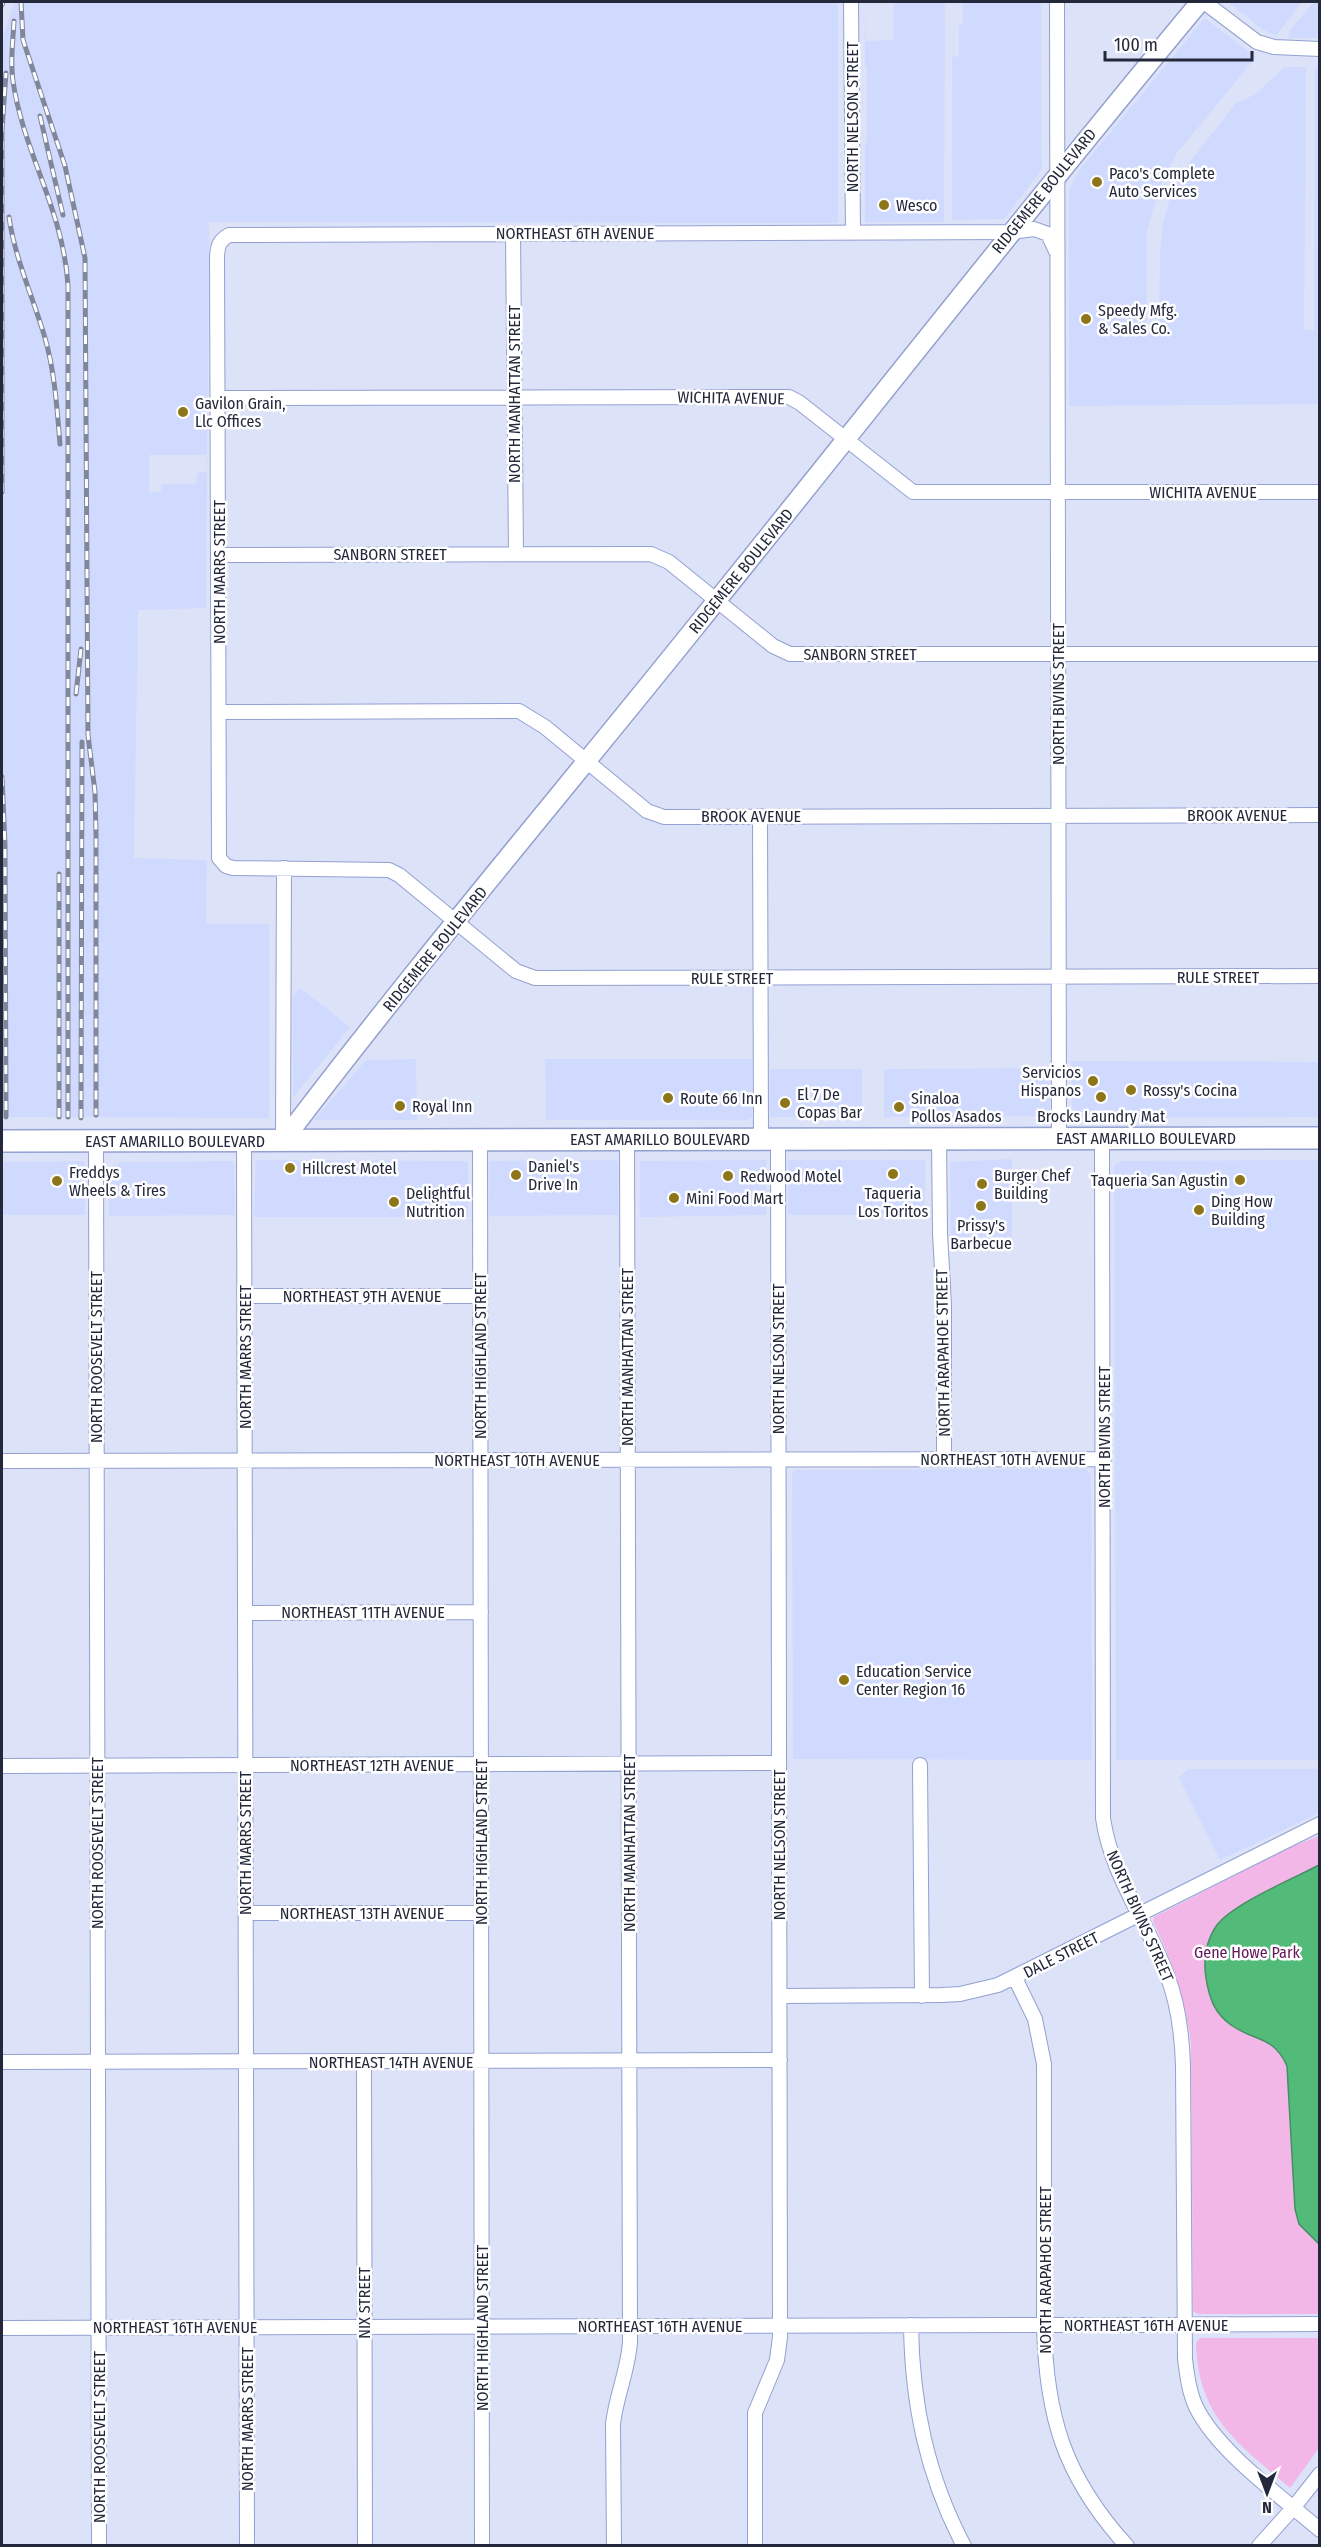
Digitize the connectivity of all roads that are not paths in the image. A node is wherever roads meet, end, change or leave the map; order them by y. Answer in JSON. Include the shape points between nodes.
{"nodes":[{"id":1,"x":852,"y":2,"type":"edge"},
{"id":2,"x":1057,"y":2,"type":"edge"},
{"id":3,"x":1202,"y":2,"type":"edge"},
{"id":4,"x":1320,"y":49,"type":"edge"},
{"id":5,"x":1056,"y":174,"type":"junction"},
{"id":6,"x":1011,"y":232,"type":"junction"},
{"id":7,"x":853,"y":233,"type":"junction"},
{"id":8,"x":513,"y":234,"type":"junction"},
{"id":9,"x":1056,"y":251,"type":"junction"},
{"id":10,"x":218,"y":319,"type":"joint"},
{"id":11,"x":514,"y":396,"type":"junction"},
{"id":12,"x":218,"y":398,"type":"junction"},
{"id":13,"x":846,"y":440,"type":"junction"},
{"id":14,"x":1058,"y":492,"type":"junction"},
{"id":15,"x":1320,"y":492,"type":"edge"},
{"id":16,"x":516,"y":554,"type":"junction"},
{"id":17,"x":218,"y":555,"type":"junction"},
{"id":18,"x":716,"y":601,"type":"junction"},
{"id":19,"x":1058,"y":654,"type":"junction"},
{"id":20,"x":1320,"y":654,"type":"edge"},
{"id":21,"x":219,"y":712,"type":"junction"},
{"id":22,"x":587,"y":762,"type":"junction"},
{"id":23,"x":1059,"y":815,"type":"junction"},
{"id":24,"x":1320,"y":815,"type":"edge"},
{"id":25,"x":760,"y":816,"type":"junction"},
{"id":26,"x":218,"y":825,"type":"joint"},
{"id":27,"x":284,"y":867,"type":"junction"},
{"id":28,"x":456,"y":922,"type":"junction"},
{"id":29,"x":1320,"y":976,"type":"edge"},
{"id":30,"x":761,"y":977,"type":"junction"},
{"id":31,"x":1059,"y":978,"type":"junction"},
{"id":32,"x":1059,"y":1138,"type":"junction"},
{"id":33,"x":1101,"y":1138,"type":"junction"},
{"id":34,"x":1320,"y":1138,"type":"edge"},
{"id":35,"x":480,"y":1139,"type":"junction"},
{"id":36,"x":627,"y":1139,"type":"junction"},
{"id":37,"x":769,"y":1139,"type":"junction"},
{"id":38,"x":939,"y":1139,"type":"junction"},
{"id":39,"x":2,"y":1141,"type":"edge"},
{"id":40,"x":96,"y":1141,"type":"junction"},
{"id":41,"x":244,"y":1141,"type":"junction"},
{"id":42,"x":283,"y":1141,"type":"junction"},
{"id":43,"x":245,"y":1296,"type":"junction"},
{"id":44,"x":480,"y":1296,"type":"junction"},
{"id":45,"x":628,"y":1459,"type":"junction"},
{"id":46,"x":779,"y":1459,"type":"junction"},
{"id":47,"x":944,"y":1459,"type":"junction"},
{"id":48,"x":1104,"y":1459,"type":"junction"},
{"id":49,"x":97,"y":1460,"type":"junction"},
{"id":50,"x":245,"y":1460,"type":"junction"},
{"id":51,"x":481,"y":1460,"type":"junction"},
{"id":52,"x":2,"y":1461,"type":"edge"},
{"id":53,"x":481,"y":1612,"type":"junction"},
{"id":54,"x":245,"y":1613,"type":"junction"},
{"id":55,"x":779,"y":1763,"type":"junction"},
{"id":56,"x":628,"y":1764,"type":"junction"},
{"id":57,"x":97,"y":1765,"type":"junction"},
{"id":58,"x":481,"y":1765,"type":"junction"},
{"id":59,"x":920,"y":1765,"type":"dead end"},
{"id":60,"x":2,"y":1766,"type":"edge"},
{"id":61,"x":245,"y":1766,"type":"junction"},
{"id":62,"x":1320,"y":1824,"type":"edge"},
{"id":63,"x":244,"y":1913,"type":"junction"},
{"id":64,"x":480,"y":1913,"type":"junction"},
{"id":65,"x":1138,"y":1915,"type":"junction"},
{"id":66,"x":1015,"y":1978,"type":"junction"},
{"id":67,"x":780,"y":1996,"type":"junction"},
{"id":68,"x":922,"y":1996,"type":"junction"},
{"id":69,"x":780,"y":2060,"type":"junction"},
{"id":70,"x":364,"y":2061,"type":"junction"},
{"id":71,"x":481,"y":2061,"type":"junction"},
{"id":72,"x":630,"y":2061,"type":"junction"},
{"id":73,"x":2,"y":2062,"type":"edge"},
{"id":74,"x":97,"y":2062,"type":"junction"},
{"id":75,"x":246,"y":2063,"type":"junction"},
{"id":76,"x":1185,"y":2324,"type":"junction"},
{"id":77,"x":1320,"y":2324,"type":"edge"},
{"id":78,"x":780,"y":2325,"type":"junction"},
{"id":79,"x":911,"y":2325,"type":"junction"},
{"id":80,"x":1044,"y":2325,"type":"junction"},
{"id":81,"x":246,"y":2326,"type":"junction"},
{"id":82,"x":364,"y":2326,"type":"junction"},
{"id":83,"x":482,"y":2326,"type":"junction"},
{"id":84,"x":630,"y":2326,"type":"junction"},
{"id":85,"x":99,"y":2327,"type":"junction"},
{"id":86,"x":2,"y":2328,"type":"edge"},
{"id":87,"x":1320,"y":2474,"type":"edge"},
{"id":88,"x":1294,"y":2507,"type":"junction"},
{"id":89,"x":1320,"y":2530,"type":"edge"},
{"id":90,"x":99,"y":2546,"type":"edge"},
{"id":91,"x":247,"y":2546,"type":"edge"},
{"id":92,"x":365,"y":2546,"type":"edge"},
{"id":93,"x":482,"y":2546,"type":"edge"},
{"id":94,"x":614,"y":2546,"type":"edge"},
{"id":95,"x":755,"y":2546,"type":"edge"},
{"id":96,"x":964,"y":2546,"type":"edge"},
{"id":97,"x":1127,"y":2546,"type":"edge"},
{"id":98,"x":1259,"y":2546,"type":"edge"}],
"edges":[{"from":1,"to":7,"type":"street","name":"NORTH NELSON STREET"},
{"from":2,"to":5,"type":"street","name":"NORTH BIVINS STREET"},
{"from":3,"to":4,"type":"street","via":[[1257,42],[1274,47]]},
{"from":3,"to":5,"type":"main road","name":"RIDGEMERE BOULEVARD"},
{"from":5,"to":6,"type":"main road","name":"RIDGEMERE BOULEVARD"},
{"from":5,"to":9,"type":"street","name":"NORTH BIVINS STREET"},
{"from":6,"to":7,"type":"street","name":"NORTHEAST 6TH AVENUE"},
{"from":6,"to":9,"type":"street","via":[[1041,231],[1052,240]]},
{"from":6,"to":13,"type":"main road","name":"RIDGEMERE BOULEVARD"},
{"from":7,"to":8,"type":"street","name":"NORTHEAST 6TH AVENUE"},
{"from":8,"to":10,"type":"street","name":"NORTHEAST 6TH AVENUE","via":[[229,235],[218,245]]},
{"from":8,"to":11,"type":"street","name":"NORTH MANHATTAN STREET"},
{"from":9,"to":14,"type":"street","name":"NORTH BIVINS STREET"},
{"from":10,"to":12,"type":"street","name":"NORTH MARRS STREET"},
{"from":11,"to":12,"type":"street","name":"WICHITA AVENUE"},
{"from":11,"to":13,"type":"street","name":"WICHITA AVENUE","via":[[789,397]]},
{"from":11,"to":16,"type":"street","name":"NORTH MANHATTAN STREET"},
{"from":12,"to":17,"type":"street","name":"NORTH MARRS STREET"},
{"from":13,"to":14,"type":"street","name":"WICHITA AVENUE","via":[[913,492]]},
{"from":13,"to":18,"type":"main road","name":"RIDGEMERE BOULEVARD"},
{"from":14,"to":15,"type":"street","name":"WICHITA AVENUE"},
{"from":14,"to":19,"type":"street","name":"NORTH BIVINS STREET"},
{"from":16,"to":17,"type":"street","name":"SANBORN STREET"},
{"from":16,"to":18,"type":"street","name":"SANBORN STREET","via":[[651,554],[669,562]]},
{"from":17,"to":21,"type":"street","name":"NORTH MARRS STREET"},
{"from":18,"to":19,"type":"street","name":"SANBORN STREET","via":[[773,646],[790,654]]},
{"from":18,"to":22,"type":"main road","name":"RIDGEMERE BOULEVARD"},
{"from":19,"to":20,"type":"street","name":"SANBORN STREET"},
{"from":19,"to":23,"type":"street","name":"NORTH BIVINS STREET"},
{"from":21,"to":22,"type":"street","name":"BROOK AVENUE","via":[[519,711]]},
{"from":21,"to":26,"type":"street","name":"NORTH MARRS STREET"},
{"from":22,"to":25,"type":"street","name":"BROOK AVENUE","via":[[653,814]]},
{"from":22,"to":28,"type":"main road","name":"RIDGEMERE BOULEVARD"},
{"from":23,"to":24,"type":"street","name":"BROOK AVENUE"},
{"from":23,"to":25,"type":"street","name":"BROOK AVENUE"},
{"from":23,"to":31,"type":"street","name":"NORTH BIVINS STREET"},
{"from":25,"to":30,"type":"street","name":"NORTH NELSON STREET"},
{"from":26,"to":27,"type":"street","name":"RULE STREET","via":[[219,858],[226,866]]},
{"from":27,"to":28,"type":"street","name":"RULE STREET","via":[[389,870]]},
{"from":27,"to":42,"type":"street"},
{"from":28,"to":30,"type":"street","name":"RULE STREET","via":[[516,971],[535,978]]},
{"from":28,"to":42,"type":"main road","name":"RIDGEMERE BOULEVARD"},
{"from":29,"to":31,"type":"street","name":"RULE STREET"},
{"from":30,"to":31,"type":"street","name":"RULE STREET"},
{"from":30,"to":37,"type":"street","name":"NORTH NELSON STREET"},
{"from":31,"to":32,"type":"street","name":"NORTH BIVINS STREET"},
{"from":32,"to":33,"type":"highway","name":"EAST AMARILLO BOULEVARD"},
{"from":32,"to":38,"type":"highway","name":"EAST AMARILLO BOULEVARD"},
{"from":33,"to":34,"type":"highway","name":"EAST AMARILLO BOULEVARD"},
{"from":33,"to":48,"type":"street","name":"NORTH BIVINS STREET"},
{"from":35,"to":36,"type":"highway","name":"EAST AMARILLO BOULEVARD"},
{"from":35,"to":42,"type":"highway","name":"EAST AMARILLO BOULEVARD"},
{"from":35,"to":44,"type":"street","name":"NORTH HIGHLAND STREET"},
{"from":36,"to":37,"type":"highway","name":"EAST AMARILLO BOULEVARD"},
{"from":36,"to":45,"type":"street","name":"NORTH MANHATTAN STREET"},
{"from":37,"to":38,"type":"highway","name":"EAST AMARILLO BOULEVARD"},
{"from":37,"to":46,"type":"street","name":"NORTH NELSON STREET"},
{"from":38,"to":47,"type":"street","name":"NORTH ARAPAHOE STREET"},
{"from":39,"to":40,"type":"highway","name":"EAST AMARILLO BOULEVARD"},
{"from":40,"to":41,"type":"highway","name":"EAST AMARILLO BOULEVARD"},
{"from":40,"to":49,"type":"street","name":"NORTH ROOSEVELT STREET"},
{"from":41,"to":42,"type":"highway","name":"EAST AMARILLO BOULEVARD"},
{"from":41,"to":43,"type":"street","name":"NORTH MARRS STREET"},
{"from":43,"to":44,"type":"street","name":"NORTHEAST 9TH AVENUE"},
{"from":43,"to":50,"type":"street","name":"NORTH MARRS STREET"},
{"from":44,"to":51,"type":"street","name":"NORTH HIGHLAND STREET"},
{"from":45,"to":46,"type":"street","name":"NORTHEAST 10TH AVENUE"},
{"from":45,"to":51,"type":"street","name":"NORTHEAST 10TH AVENUE"},
{"from":45,"to":56,"type":"street","name":"NORTH MANHATTAN STREET"},
{"from":46,"to":47,"type":"street","name":"NORTHEAST 10TH AVENUE"},
{"from":46,"to":55,"type":"street","name":"NORTH NELSON STREET"},
{"from":47,"to":48,"type":"street","name":"NORTHEAST 10TH AVENUE"},
{"from":48,"to":65,"type":"street","name":"NORTH BIVINS STREET","via":[[1103,1818],[1114,1866]]},
{"from":49,"to":50,"type":"street","name":"NORTHEAST 10TH AVENUE"},
{"from":49,"to":52,"type":"street","name":"NORTHEAST 10TH AVENUE"},
{"from":49,"to":57,"type":"street","name":"NORTH ROOSEVELT STREET"},
{"from":50,"to":51,"type":"street","name":"NORTHEAST 10TH AVENUE"},
{"from":50,"to":54,"type":"street","name":"NORTH MARRS STREET"},
{"from":51,"to":53,"type":"street","name":"NORTH HIGHLAND STREET"},
{"from":53,"to":54,"type":"street","name":"NORTHEAST 11TH AVENUE"},
{"from":53,"to":58,"type":"street","name":"NORTH HIGHLAND STREET"},
{"from":54,"to":61,"type":"street","name":"NORTH MARRS STREET"},
{"from":55,"to":56,"type":"street","name":"NORTHEAST 12TH AVENUE"},
{"from":55,"to":67,"type":"street","name":"NORTH NELSON STREET"},
{"from":56,"to":58,"type":"street","name":"NORTHEAST 12TH AVENUE"},
{"from":56,"to":72,"type":"street","name":"NORTH MANHATTAN STREET"},
{"from":57,"to":60,"type":"street","name":"NORTHEAST 12TH AVENUE"},
{"from":57,"to":61,"type":"street","name":"NORTHEAST 12TH AVENUE"},
{"from":57,"to":74,"type":"street","name":"NORTH ROOSEVELT STREET"},
{"from":58,"to":61,"type":"street","name":"NORTHEAST 12TH AVENUE"},
{"from":58,"to":64,"type":"street","name":"NORTH HIGHLAND STREET"},
{"from":59,"to":68,"type":"street"},
{"from":61,"to":63,"type":"street","name":"NORTH MARRS STREET"},
{"from":62,"to":65,"type":"street","name":"DALE STREET"},
{"from":63,"to":64,"type":"street","name":"NORTHEAST 13TH AVENUE"},
{"from":63,"to":75,"type":"street","name":"NORTH MARRS STREET"},
{"from":64,"to":71,"type":"street","name":"NORTH HIGHLAND STREET"},
{"from":65,"to":66,"type":"street","name":"DALE STREET"},
{"from":65,"to":76,"type":"street","name":"NORTH BIVINS STREET","via":[[1171,1986],[1182,2042]]},
{"from":66,"to":68,"type":"street","name":"DALE STREET","via":[[981,1990]]},
{"from":66,"to":80,"type":"street","name":"NORTH ARAPAHOE STREET","via":[[1035,2019],[1044,2064]]},
{"from":67,"to":68,"type":"street","name":"DALE STREET"},
{"from":67,"to":69,"type":"street","name":"NORTH NELSON STREET"},
{"from":69,"to":72,"type":"street","name":"NORTHEAST 14TH AVENUE"},
{"from":69,"to":78,"type":"street","name":"NORTH NELSON STREET"},
{"from":70,"to":71,"type":"street","name":"NORTHEAST 14TH AVENUE"},
{"from":70,"to":75,"type":"street","name":"NORTHEAST 14TH AVENUE"},
{"from":70,"to":82,"type":"street","name":"NIX STREET"},
{"from":71,"to":72,"type":"street","name":"NORTHEAST 14TH AVENUE"},
{"from":71,"to":83,"type":"street","name":"NORTH HIGHLAND STREET"},
{"from":72,"to":84,"type":"street","name":"NORTH MANHATTAN STREET"},
{"from":73,"to":74,"type":"street","name":"NORTHEAST 14TH AVENUE"},
{"from":74,"to":75,"type":"street","name":"NORTHEAST 14TH AVENUE"},
{"from":74,"to":85,"type":"street","name":"NORTH ROOSEVELT STREET"},
{"from":75,"to":81,"type":"street","name":"NORTH MARRS STREET"},
{"from":76,"to":77,"type":"street","name":"NORTHEAST 16TH AVENUE"},
{"from":76,"to":80,"type":"street","name":"NORTHEAST 16TH AVENUE"},
{"from":76,"to":88,"type":"street","name":"NORTH BIVINS STREET","via":[[1187,2377],[1202,2418],[1234,2455]]},
{"from":78,"to":79,"type":"street","name":"NORTHEAST 16TH AVENUE"},
{"from":78,"to":84,"type":"street","name":"NORTHEAST 16TH AVENUE"},
{"from":78,"to":95,"type":"street","name":"NORTH NELSON STREET","via":[[777,2360],[755,2413]]},
{"from":79,"to":80,"type":"street","name":"NORTHEAST 16TH AVENUE"},
{"from":79,"to":96,"type":"street","via":[[920,2428],[929,2463]]},
{"from":80,"to":97,"type":"street","name":"NORTH ARAPAHOE STREET","via":[[1045,2367],[1058,2432],[1069,2463],[1103,2520]]},
{"from":81,"to":82,"type":"street","name":"NORTHEAST 16TH AVENUE"},
{"from":81,"to":85,"type":"street","name":"NORTHEAST 16TH AVENUE"},
{"from":81,"to":91,"type":"street","name":"NORTH MARRS STREET"},
{"from":82,"to":83,"type":"street","name":"NORTHEAST 16TH AVENUE"},
{"from":82,"to":92,"type":"street","name":"NIX STREET"},
{"from":83,"to":84,"type":"street","name":"NORTHEAST 16TH AVENUE"},
{"from":83,"to":93,"type":"street","name":"NORTH HIGHLAND STREET"},
{"from":84,"to":94,"type":"street","name":"NORTH MANHATTAN STREET","via":[[628,2357],[613,2424]]},
{"from":85,"to":86,"type":"street","name":"NORTHEAST 16TH AVENUE"},
{"from":85,"to":90,"type":"street","name":"NORTH ROOSEVELT STREET"},
{"from":87,"to":88,"type":"street"},
{"from":88,"to":89,"type":"street"},
{"from":88,"to":98,"type":"street"}]}
